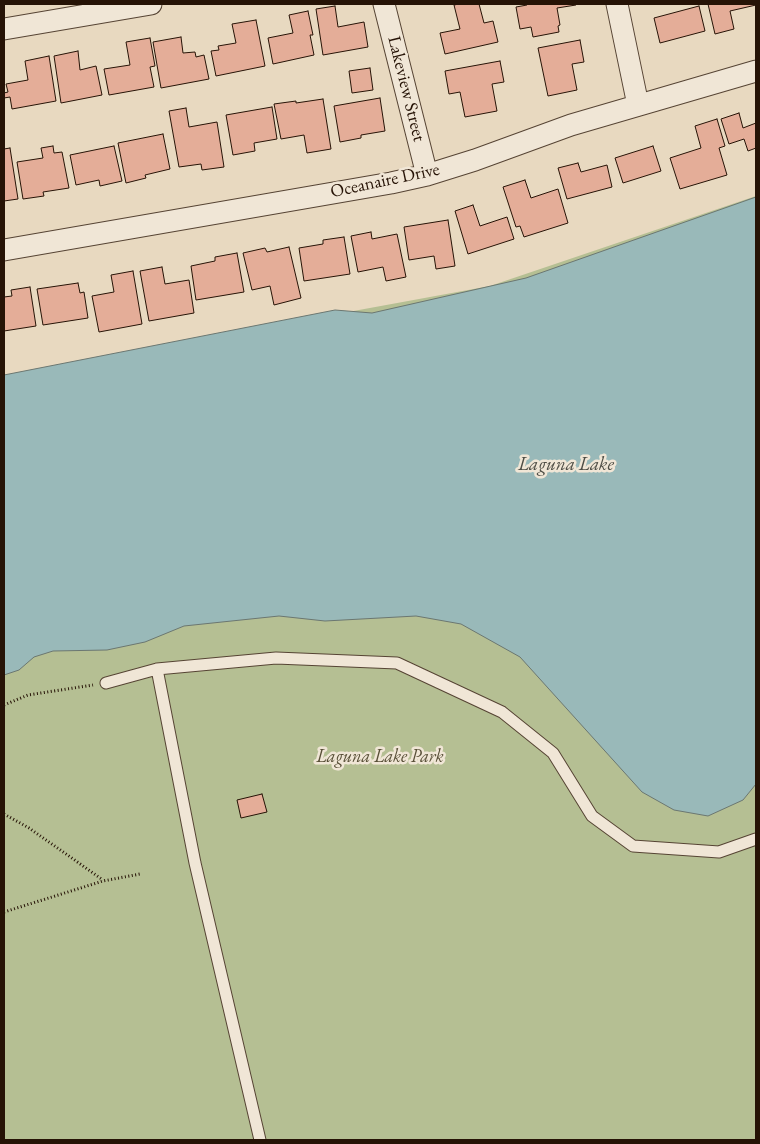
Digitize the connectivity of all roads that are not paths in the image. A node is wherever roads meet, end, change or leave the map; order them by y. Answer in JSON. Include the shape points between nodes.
{"nodes":[{"id":1,"x":151,"y":4,"type":"edge"},
{"id":2,"x":384,"y":4,"type":"edge"},
{"id":3,"x":617,"y":4,"type":"edge"},
{"id":4,"x":4,"y":30,"type":"edge"},
{"id":5,"x":756,"y":71,"type":"edge"},
{"id":6,"x":638,"y":105,"type":"junction"},
{"id":7,"x":427,"y":175,"type":"junction"},
{"id":8,"x":4,"y":250,"type":"edge"},
{"id":9,"x":157,"y":669,"type":"junction"},
{"id":10,"x":106,"y":683,"type":"road end"},
{"id":11,"x":756,"y":839,"type":"edge"},
{"id":12,"x":260,"y":1140,"type":"edge"}],
"edges":[{"from":1,"to":4,"type":"street"},
{"from":2,"to":7,"type":"street","name":"Lakeview Street"},
{"from":3,"to":6,"type":"street"},
{"from":5,"to":6,"type":"street","name":"Oceanaire Drive"},
{"from":6,"to":7,"type":"street","name":"Oceanaire Drive"},
{"from":7,"to":8,"type":"street","name":"Oceanaire Drive"},
{"from":9,"to":10,"type":"lane"},
{"from":9,"to":11,"type":"lane","via":[[276,658],[397,663],[502,712],[553,753],[592,816],[634,846],[719,852]]},
{"from":9,"to":12,"type":"lane","via":[[195,863]]}]}
